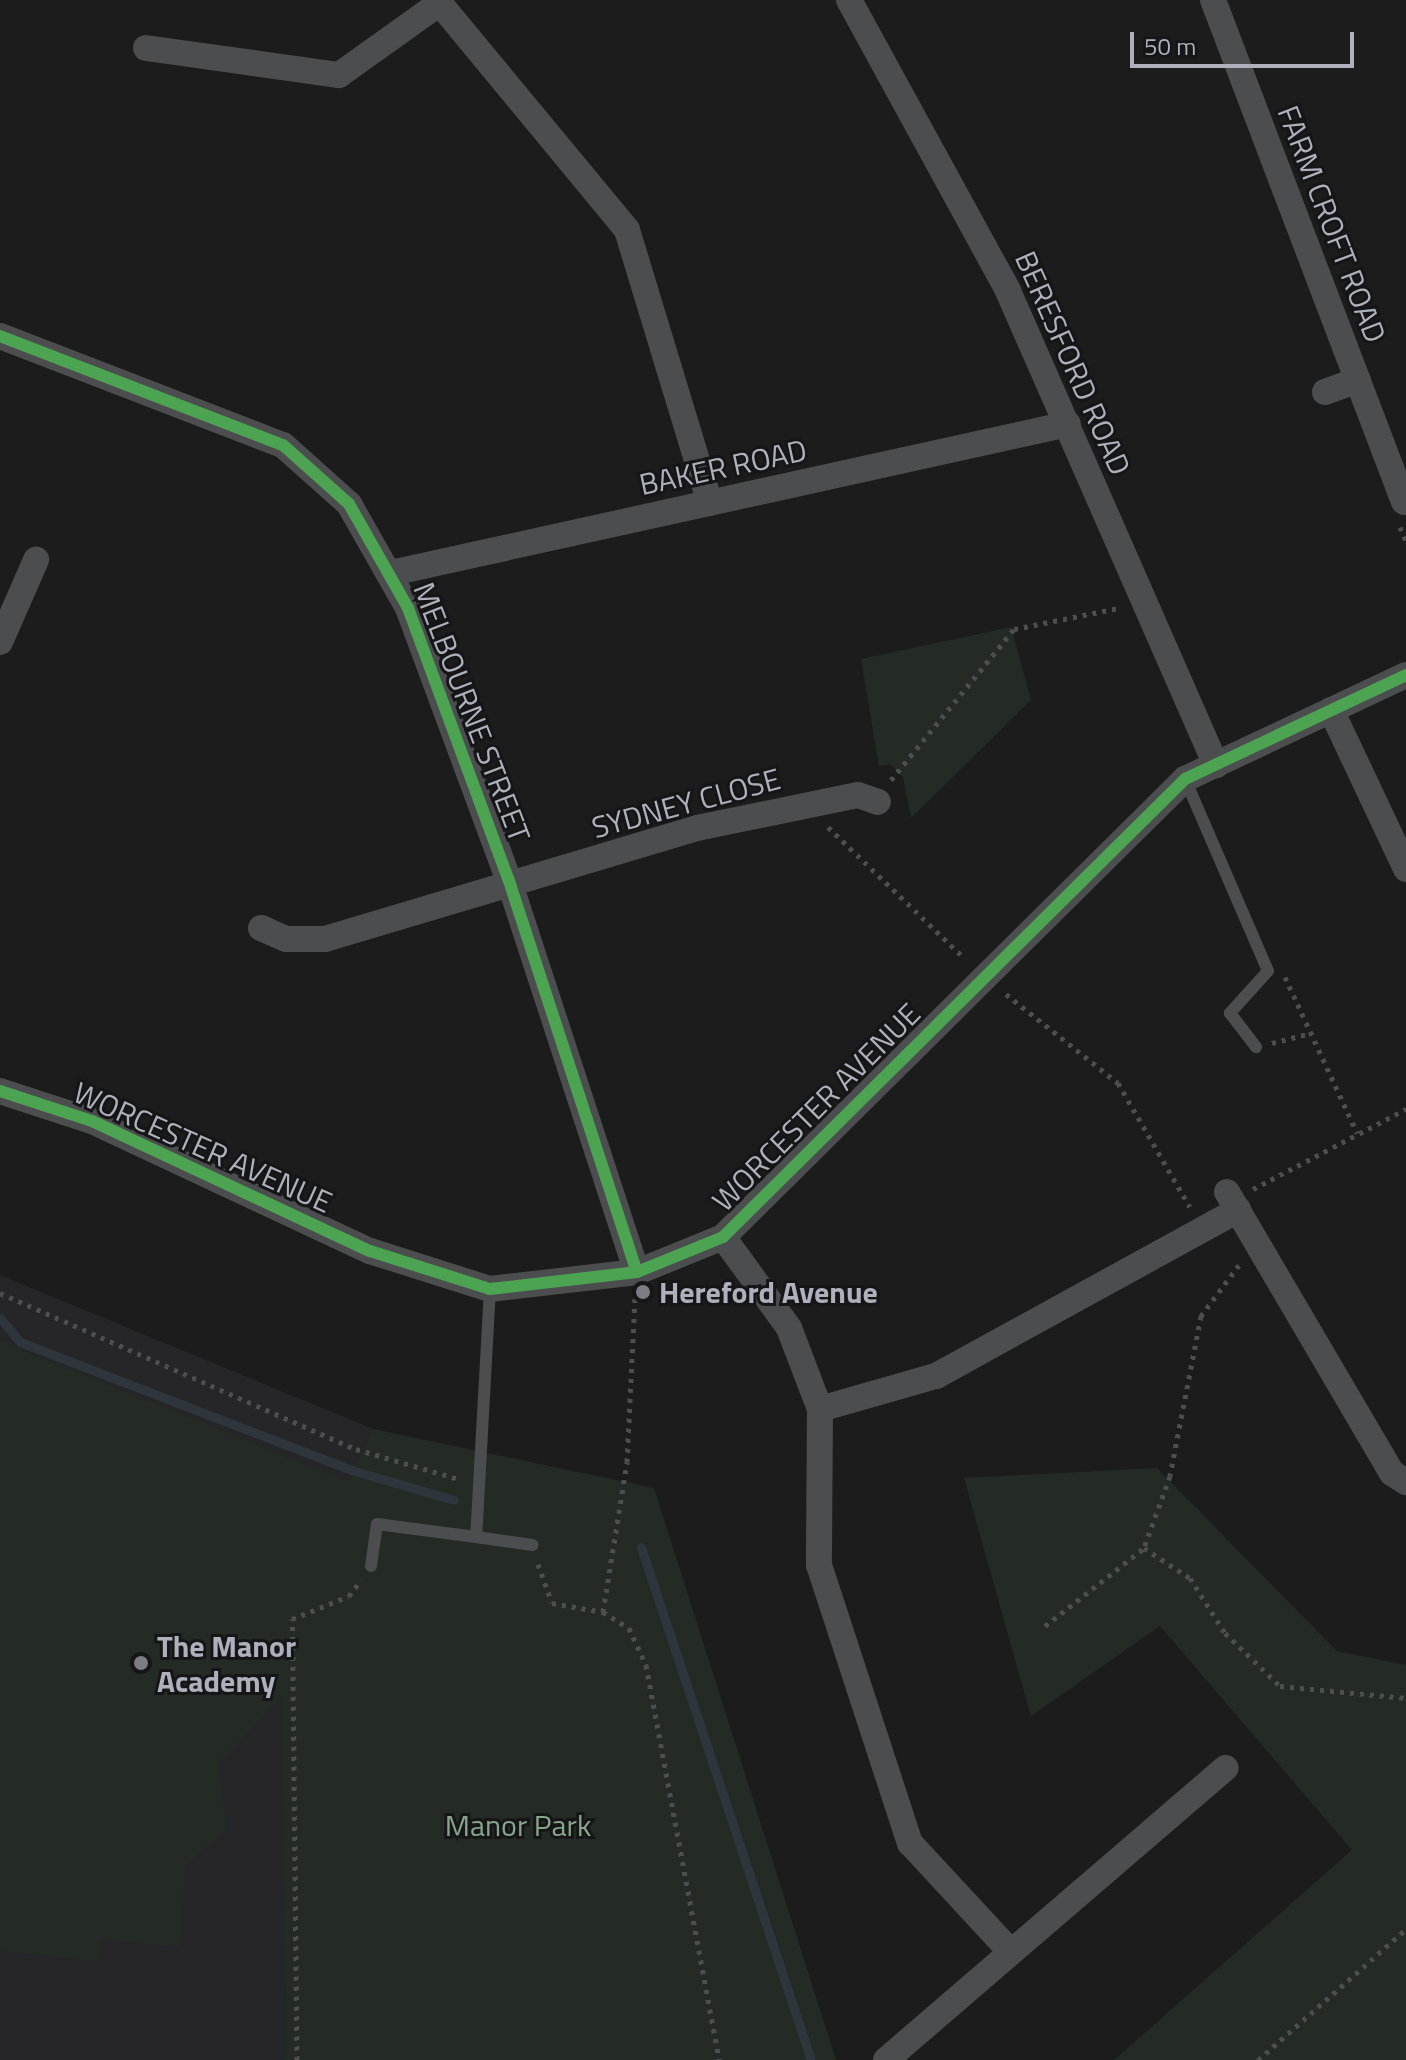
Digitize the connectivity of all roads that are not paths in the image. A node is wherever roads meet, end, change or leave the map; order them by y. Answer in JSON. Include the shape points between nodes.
{"nodes":[{"id":1,"x":849,"y":0,"type":"edge"},
{"id":2,"x":1213,"y":0,"type":"edge"},
{"id":3,"x":439,"y":2,"type":"edge"},
{"id":4,"x":146,"y":48,"type":"dead end"},
{"id":5,"x":0,"y":336,"type":"edge"},
{"id":6,"x":1358,"y":380,"type":"junction"},
{"id":7,"x":1325,"y":392,"type":"dead end"},
{"id":8,"x":1068,"y":424,"type":"junction"},
{"id":9,"x":1404,"y":502,"type":"edge"},
{"id":10,"x":710,"y":503,"type":"junction"},
{"id":11,"x":36,"y":560,"type":"dead end"},
{"id":12,"x":391,"y":573,"type":"junction"},
{"id":13,"x":0,"y":642,"type":"edge"},
{"id":14,"x":1406,"y":675,"type":"edge"},
{"id":15,"x":1331,"y":710,"type":"junction"},
{"id":16,"x":1216,"y":765,"type":"junction"},
{"id":17,"x":1185,"y":779,"type":"junction"},
{"id":18,"x":878,"y":802,"type":"road end"},
{"id":19,"x":1406,"y":869,"type":"edge"},
{"id":20,"x":511,"y":887,"type":"junction"},
{"id":21,"x":261,"y":928,"type":"dead end"},
{"id":22,"x":1256,"y":1047,"type":"road end"},
{"id":23,"x":0,"y":1091,"type":"edge"},
{"id":24,"x":723,"y":1237,"type":"junction"},
{"id":25,"x":637,"y":1272,"type":"junction"},
{"id":26,"x":490,"y":1289,"type":"junction"},
{"id":27,"x":820,"y":1409,"type":"junction"},
{"id":28,"x":1406,"y":1482,"type":"edge"},
{"id":29,"x":476,"y":1537,"type":"junction"},
{"id":30,"x":532,"y":1545,"type":"road end"},
{"id":31,"x":371,"y":1566,"type":"road end"},
{"id":32,"x":1226,"y":1768,"type":"dead end"},
{"id":33,"x":1010,"y":1951,"type":"junction"},
{"id":34,"x":886,"y":2060,"type":"edge"}],
"edges":[{"from":1,"to":8,"type":"street","name":"BERESFORD ROAD","via":[[1008,291]]},
{"from":2,"to":6,"type":"street","name":"FARM CROFT ROAD"},
{"from":3,"to":4,"type":"street","via":[[339,75]]},
{"from":3,"to":10,"type":"street","via":[[627,230]]},
{"from":5,"to":12,"type":"street","name":"MELBOURNE STREET","via":[[283,445],[349,504]]},
{"from":6,"to":7,"type":"street","name":"FARM CROFT ROAD"},
{"from":6,"to":9,"type":"street","name":"FARM CROFT ROAD"},
{"from":8,"to":10,"type":"street","name":"BAKER ROAD"},
{"from":8,"to":16,"type":"street","name":"BERESFORD ROAD"},
{"from":10,"to":12,"type":"street","name":"BAKER ROAD"},
{"from":11,"to":13,"type":"street"},
{"from":12,"to":20,"type":"street","name":"MELBOURNE STREET"},
{"from":14,"to":15,"type":"street","name":"WORCESTER AVENUE"},
{"from":15,"to":16,"type":"street","name":"WORCESTER AVENUE"},
{"from":15,"to":19,"type":"street"},
{"from":16,"to":17,"type":"street","name":"WORCESTER AVENUE"},
{"from":17,"to":22,"type":"lane","via":[[1268,971],[1230,1013]]},
{"from":17,"to":24,"type":"street","name":"WORCESTER AVENUE"},
{"from":18,"to":20,"type":"street","name":"SYDNEY CLOSE","via":[[858,795],[697,828]]},
{"from":20,"to":21,"type":"street","name":"SYDNEY CLOSE","via":[[325,939],[286,939]]},
{"from":20,"to":25,"type":"street","name":"MELBOURNE STREET"},
{"from":23,"to":26,"type":"street","name":"WORCESTER AVENUE","via":[[92,1121],[370,1251]]},
{"from":24,"to":25,"type":"street","name":"WORCESTER AVENUE"},
{"from":24,"to":27,"type":"street","name":"WORCESTER AVENUE","via":[[789,1328]]},
{"from":25,"to":26,"type":"street","name":"WORCESTER AVENUE"},
{"from":26,"to":29,"type":"lane"},
{"from":27,"to":28,"type":"street","via":[[936,1376],[1203,1228],[1232,1201],[1392,1473]]},
{"from":27,"to":33,"type":"street","via":[[819,1565],[910,1843]]},
{"from":29,"to":30,"type":"lane"},
{"from":29,"to":31,"type":"lane","via":[[377,1524]]},
{"from":32,"to":33,"type":"street"},
{"from":33,"to":34,"type":"street"}]}
